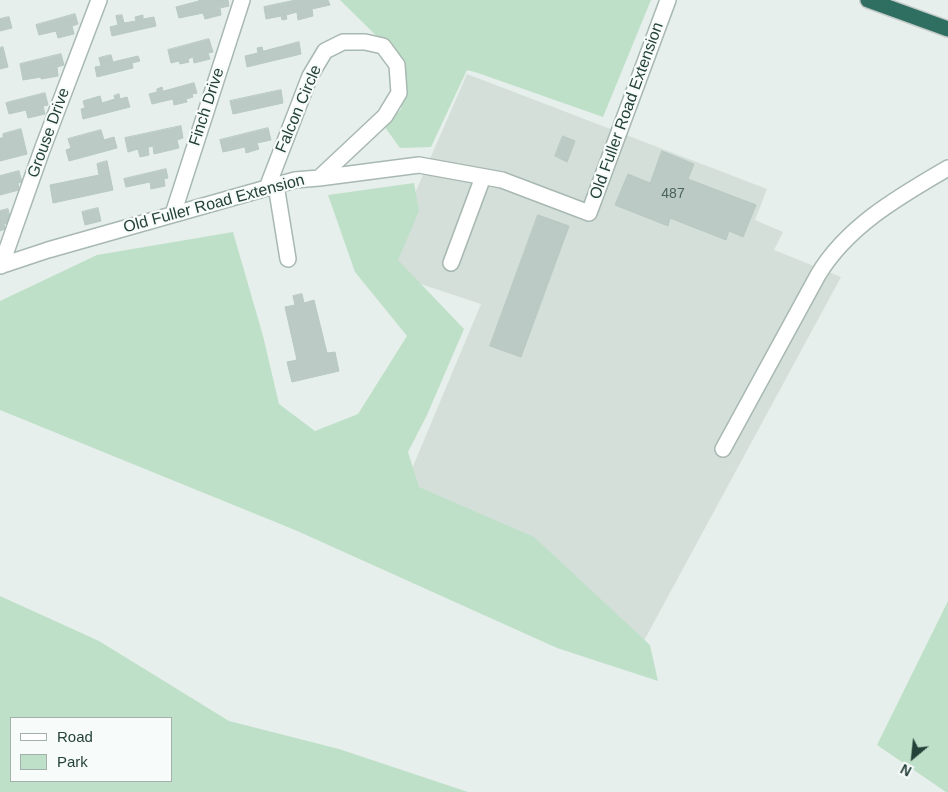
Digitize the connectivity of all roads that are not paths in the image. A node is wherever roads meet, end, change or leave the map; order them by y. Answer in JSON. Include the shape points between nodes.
{"nodes":[{"id":1,"x":99,"y":0,"type":"edge"},
{"id":2,"x":242,"y":0,"type":"edge"},
{"id":3,"x":668,"y":0,"type":"edge"},
{"id":4,"x":868,"y":0,"type":"edge"},
{"id":5,"x":948,"y":29,"type":"edge"},
{"id":6,"x":948,"y":168,"type":"edge"},
{"id":7,"x":483,"y":177,"type":"junction"},
{"id":8,"x":319,"y":178,"type":"junction"},
{"id":9,"x":272,"y":186,"type":"junction"},
{"id":10,"x":172,"y":214,"type":"junction"},
{"id":11,"x":288,"y":259,"type":"dead end"},
{"id":12,"x":451,"y":263,"type":"dead end"},
{"id":13,"x":0,"y":266,"type":"edge"},
{"id":14,"x":723,"y":448,"type":"dead end"}],
"edges":[{"from":1,"to":13,"type":"street","name":"Grouse Drive"},
{"from":2,"to":10,"type":"street","name":"Finch Drive"},
{"from":3,"to":7,"type":"street","name":"Old Fuller Road Extension","via":[[589,213],[502,180]]},
{"from":4,"to":5,"type":"highway"},
{"from":6,"to":14,"type":"street","via":[[876,214],[830,256]]},
{"from":7,"to":8,"type":"street","name":"Old Fuller Road Extension","via":[[419,165]]},
{"from":7,"to":12,"type":"street"},
{"from":8,"to":9,"type":"street","name":"Old Fuller Road Extension"},
{"from":8,"to":9,"type":"street","name":"Falcon Circle","via":[[385,116],[399,93],[397,65],[383,46],[343,42],[325,51],[310,76]]},
{"from":9,"to":10,"type":"street","name":"Old Fuller Road Extension"},
{"from":9,"to":11,"type":"street"},
{"from":10,"to":13,"type":"street","name":"Old Fuller Road Extension"}]}
